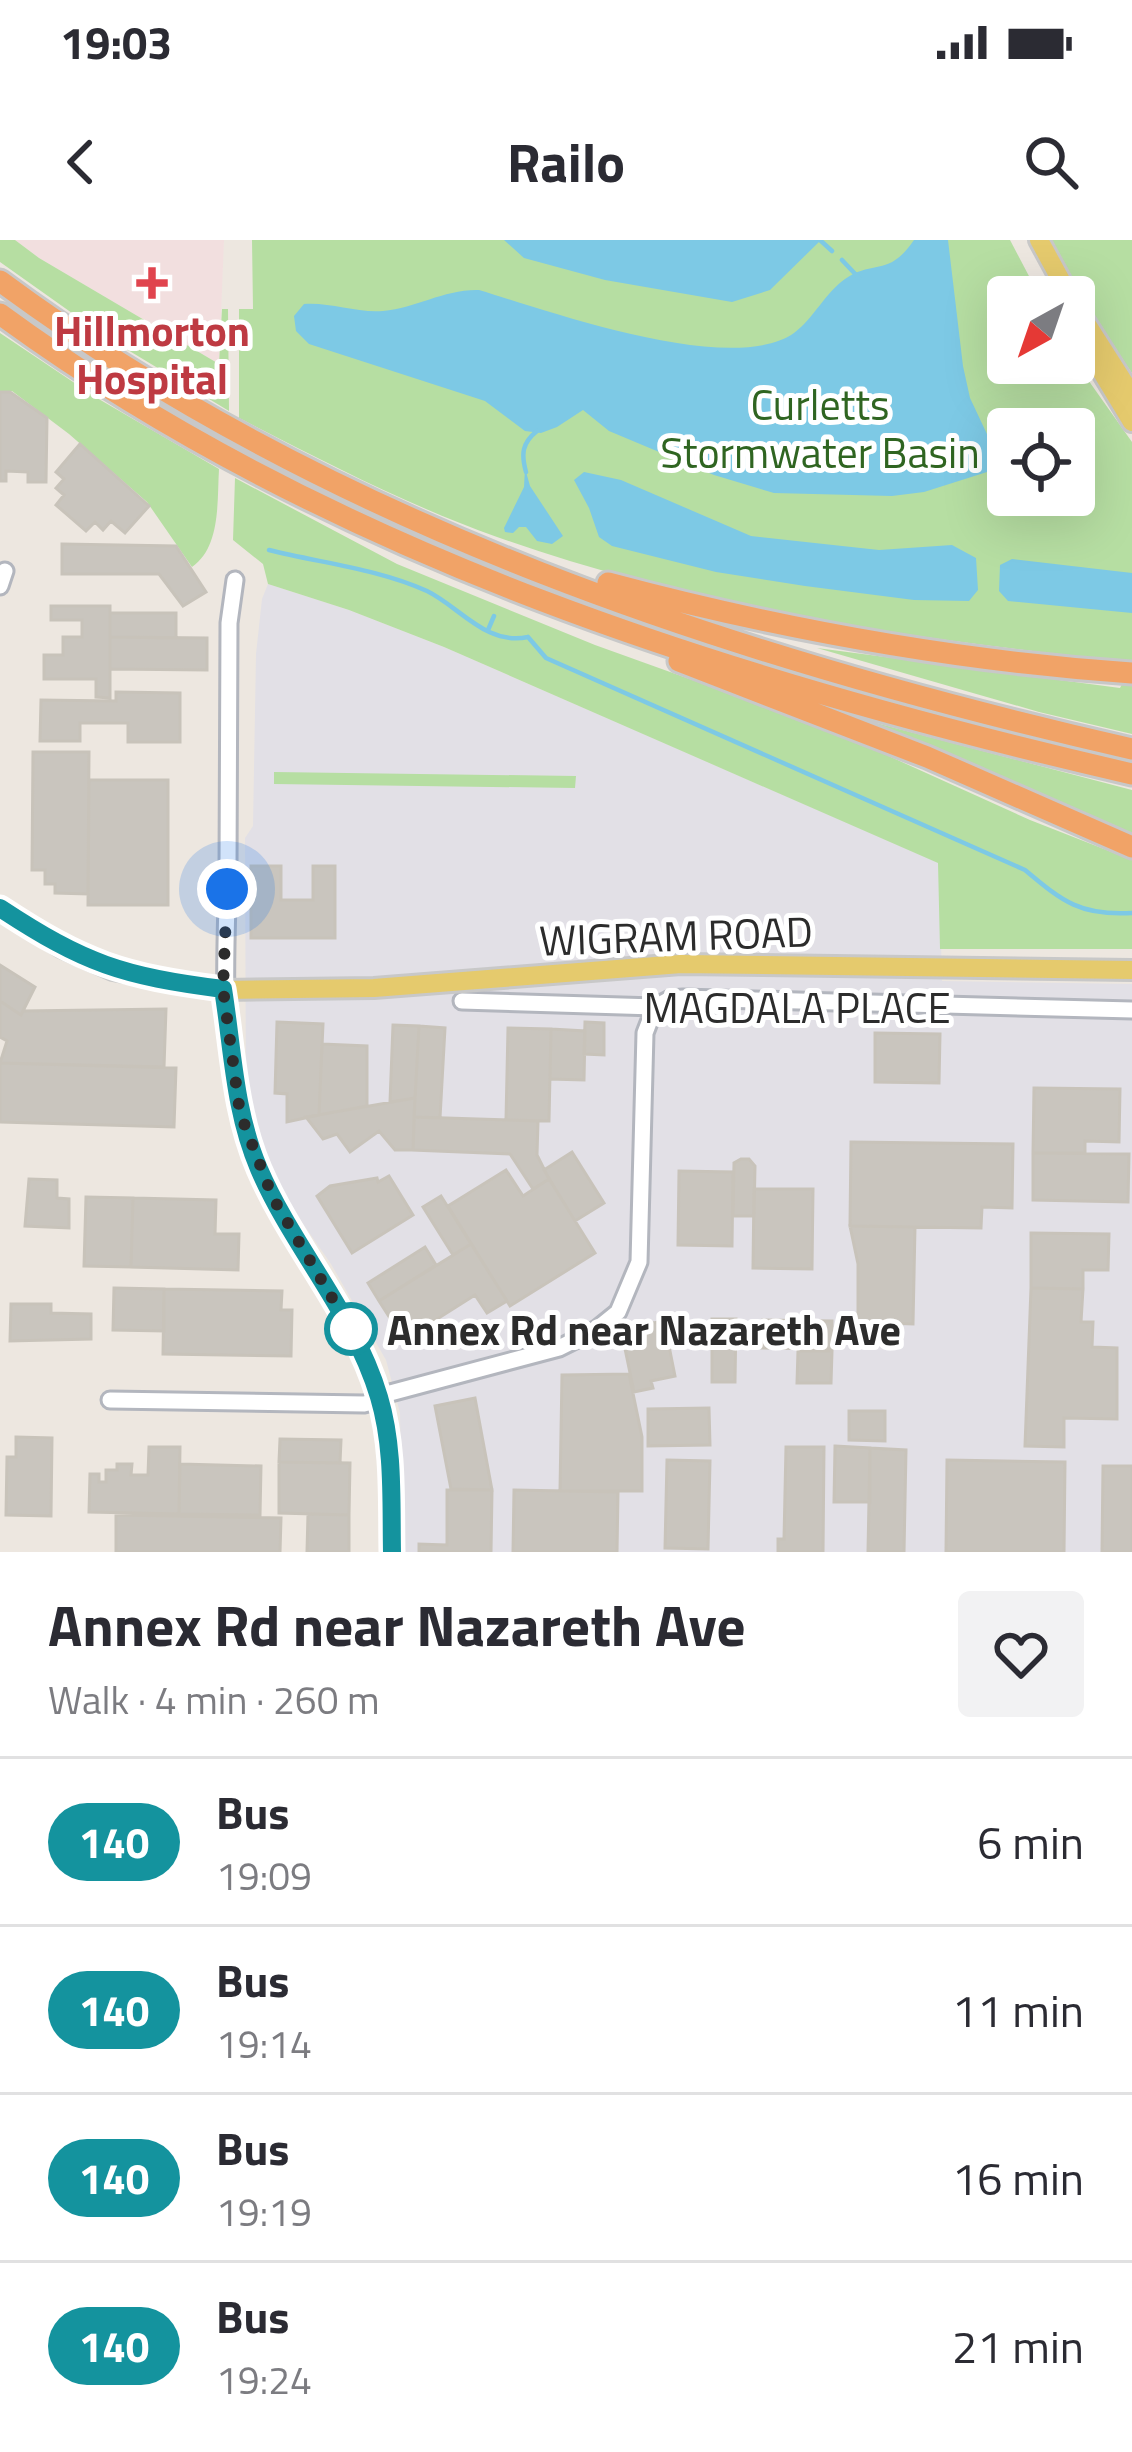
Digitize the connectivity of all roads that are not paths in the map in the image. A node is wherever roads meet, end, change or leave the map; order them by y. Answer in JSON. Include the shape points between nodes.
{"nodes":[{"id":1,"x":1028,"y":240,"type":"edge"},
{"id":2,"x":1039,"y":240,"type":"edge"},
{"id":3,"x":1047,"y":276,"type":"edge"},
{"id":4,"x":1059,"y":276,"type":"edge"},
{"id":5,"x":0,"y":281,"type":"edge"},
{"id":6,"x":0,"y":314,"type":"edge"},
{"id":7,"x":1095,"y":336,"type":"edge"},
{"id":8,"x":1095,"y":361,"type":"edge"},
{"id":9,"x":1132,"y":394,"type":"edge"},
{"id":10,"x":1132,"y":422,"type":"edge"},
{"id":11,"x":543,"y":573,"type":"junction"},
{"id":12,"x":235,"y":580,"type":"dead end"},
{"id":13,"x":628,"y":629,"type":"junction"},
{"id":14,"x":1132,"y":674,"type":"edge"},
{"id":15,"x":1132,"y":748,"type":"edge"},
{"id":16,"x":1132,"y":774,"type":"edge"},
{"id":17,"x":1132,"y":847,"type":"edge"},
{"id":18,"x":0,"y":908,"type":"edge"},
{"id":19,"x":1132,"y":970,"type":"edge"},
{"id":20,"x":223,"y":989,"type":"junction"},
{"id":21,"x":462,"y":1001,"type":"dead end"},
{"id":22,"x":655,"y":1007,"type":"junction"},
{"id":23,"x":1132,"y":1010,"type":"edge"},
{"id":24,"x":380,"y":1398,"type":"junction"},
{"id":25,"x":110,"y":1400,"type":"dead end"},
{"id":26,"x":392,"y":1552,"type":"edge"}],
"edges":[{"from":1,"to":3,"type":"main road"},
{"from":2,"to":4,"type":"main road"},
{"from":5,"to":11,"type":"highway","via":[[101,351],[294,463]]},
{"from":6,"to":13,"type":"highway","via":[[136,405],[318,502],[487,578]]},
{"from":7,"to":9,"type":"main road"},
{"from":8,"to":10,"type":"main road"},
{"from":11,"to":14,"type":"highway","via":[[815,633]]},
{"from":11,"to":15,"type":"highway","via":[[817,665]]},
{"from":12,"to":20,"type":"street"},
{"from":13,"to":16,"type":"highway","via":[[868,706]]},
{"from":13,"to":17,"type":"highway","via":[[671,658]]},
{"from":18,"to":20,"type":"main road","name":"WIGRAM ROAD","via":[[113,970]]},
{"from":19,"to":20,"type":"main road","name":"WIGRAM ROAD","via":[[681,964],[374,988]]},
{"from":20,"to":24,"type":"street","via":[[236,1093],[258,1167],[354,1335]]},
{"from":21,"to":22,"type":"street","name":"MAGDALA PLACE"},
{"from":22,"to":23,"type":"street","name":"MAGDALA PLACE","via":[[683,998]]},
{"from":22,"to":24,"type":"street","via":[[645,1034],[639,1262],[618,1312],[559,1348]]},
{"from":24,"to":25,"type":"street"},
{"from":24,"to":26,"type":"street","via":[[391,1456]]}]}
